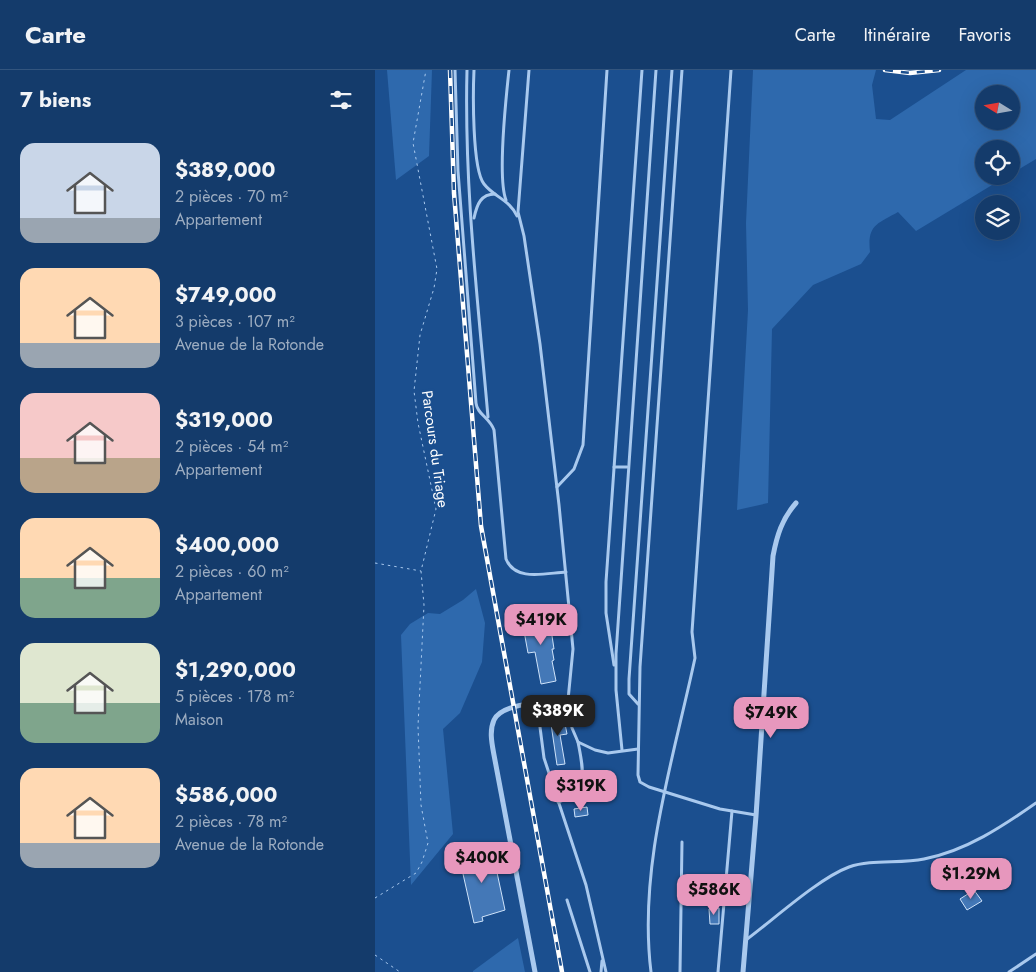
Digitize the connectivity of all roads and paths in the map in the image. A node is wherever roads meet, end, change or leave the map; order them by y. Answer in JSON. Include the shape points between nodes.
{"nodes":[{"id":1,"x":426,"y":70,"type":"edge"},
{"id":2,"x":455,"y":70,"type":"edge"},
{"id":3,"x":467,"y":70,"type":"edge"},
{"id":4,"x":474,"y":70,"type":"edge"},
{"id":5,"x":509,"y":70,"type":"edge"},
{"id":6,"x":529,"y":70,"type":"edge"},
{"id":7,"x":607,"y":70,"type":"edge"},
{"id":8,"x":642,"y":70,"type":"edge"},
{"id":9,"x":655,"y":70,"type":"edge"},
{"id":10,"x":672,"y":70,"type":"edge"},
{"id":11,"x":682,"y":70,"type":"edge"},
{"id":12,"x":731,"y":70,"type":"edge"},
{"id":13,"x":496,"y":194,"type":"junction"},
{"id":14,"x":506,"y":201,"type":"junction"},
{"id":15,"x":519,"y":219,"type":"junction"},
{"id":16,"x":473,"y":228,"type":"junction"},
{"id":17,"x":488,"y":418,"type":"junction"},
{"id":18,"x":614,"y":467,"type":"junction"},
{"id":19,"x":627,"y":467,"type":"junction"},
{"id":20,"x":557,"y":487,"type":"junction"},
{"id":21,"x":796,"y":503,"type":"dead end"},
{"id":22,"x":375,"y":563,"type":"edge"},
{"id":23,"x":421,"y":571,"type":"junction"},
{"id":24,"x":565,"y":572,"type":"junction"},
{"id":25,"x":615,"y":673,"type":"junction"},
{"id":26,"x":568,"y":700,"type":"junction"},
{"id":27,"x":537,"y":704,"type":"junction"},
{"id":28,"x":639,"y":704,"type":"junction"},
{"id":29,"x":578,"y":742,"type":"junction"},
{"id":30,"x":638,"y":749,"type":"junction"},
{"id":31,"x":622,"y":750,"type":"junction"},
{"id":32,"x":666,"y":792,"type":"junction"},
{"id":33,"x":558,"y":802,"type":"junction"},
{"id":34,"x":1036,"y":803,"type":"edge"},
{"id":35,"x":732,"y":811,"type":"junction"},
{"id":36,"x":756,"y":816,"type":"junction"},
{"id":37,"x":682,"y":842,"type":"dead end"},
{"id":38,"x":375,"y":898,"type":"edge"},
{"id":39,"x":567,"y":900,"type":"dead end"},
{"id":40,"x":746,"y":940,"type":"junction"},
{"id":41,"x":1036,"y":954,"type":"edge"},
{"id":42,"x":375,"y":955,"type":"edge"},
{"id":43,"x":602,"y":955,"type":"junction"},
{"id":44,"x":400,"y":972,"type":"edge"},
{"id":45,"x":535,"y":972,"type":"edge"},
{"id":46,"x":590,"y":972,"type":"edge"},
{"id":47,"x":601,"y":972,"type":"edge"},
{"id":48,"x":606,"y":972,"type":"edge"},
{"id":49,"x":651,"y":972,"type":"edge"},
{"id":50,"x":680,"y":972,"type":"edge"},
{"id":51,"x":718,"y":972,"type":"edge"},
{"id":52,"x":743,"y":972,"type":"edge"},
{"id":53,"x":1009,"y":972,"type":"edge"}],
"edges":[{"from":1,"to":23,"type":"path","name":"Parcours du Triage","via":[[413,143],[437,268],[420,335],[414,392],[436,509]]},
{"from":2,"to":17,"type":"lane","via":[[458,171],[475,403],[479,412]]},
{"from":3,"to":16,"type":"lane","via":[[466,112]]},
{"from":4,"to":13,"type":"lane","via":[[479,172],[484,184]]},
{"from":5,"to":14,"type":"lane","via":[[503,174]]},
{"from":6,"to":15,"type":"lane"},
{"from":7,"to":20,"type":"lane","via":[[583,445],[574,469]]},
{"from":8,"to":18,"type":"lane"},
{"from":9,"to":19,"type":"lane"},
{"from":10,"to":28,"type":"lane","via":[[629,679],[629,694]]},
{"from":11,"to":28,"type":"lane"},
{"from":12,"to":32,"type":"lane","via":[[692,632],[695,658]]},
{"from":13,"to":14,"type":"lane"},
{"from":13,"to":16,"type":"lane","via":[[484,196],[481,200],[474,215]]},
{"from":14,"to":15,"type":"lane"},
{"from":15,"to":20,"type":"lane","via":[[540,344]]},
{"from":16,"to":17,"type":"lane"},
{"from":17,"to":24,"type":"lane","via":[[495,436],[509,564],[521,574]]},
{"from":18,"to":19,"type":"lane"},
{"from":18,"to":25,"type":"lane","via":[[606,590],[609,642]]},
{"from":19,"to":25,"type":"lane"},
{"from":20,"to":24,"type":"lane"},
{"from":21,"to":36,"type":"street","via":[[778,531],[773,556]]},
{"from":22,"to":23,"type":"path"},
{"from":23,"to":38,"type":"path","name":"Parcours du Triage","via":[[424,605],[418,726],[421,805],[428,844],[416,873]]},
{"from":24,"to":26,"type":"lane","via":[[573,649]]},
{"from":25,"to":31,"type":"lane"},
{"from":26,"to":27,"type":"street"},
{"from":26,"to":29,"type":"lane","via":[[572,728]]},
{"from":27,"to":33,"type":"lane","via":[[544,758]]},
{"from":27,"to":45,"type":"street","via":[[501,712],[494,720],[491,733]]},
{"from":28,"to":30,"type":"lane"},
{"from":29,"to":31,"type":"lane","via":[[601,752]]},
{"from":29,"to":33,"type":"lane","via":[[582,772],[580,786],[573,796]]},
{"from":30,"to":31,"type":"lane"},
{"from":30,"to":32,"type":"lane","via":[[640,782]]},
{"from":32,"to":35,"type":"lane"},
{"from":32,"to":49,"type":"lane","via":[[650,879]]},
{"from":33,"to":43,"type":"lane","via":[[586,886]]},
{"from":34,"to":40,"type":"lane","via":[[999,828],[951,851],[924,859],[850,867],[830,877]]},
{"from":35,"to":36,"type":"lane"},
{"from":35,"to":51,"type":"lane"},
{"from":36,"to":40,"type":"street"},
{"from":37,"to":50,"type":"lane"},
{"from":39,"to":46,"type":"lane"},
{"from":40,"to":52,"type":"street"},
{"from":41,"to":53,"type":"lane"},
{"from":42,"to":44,"type":"path"},
{"from":43,"to":47,"type":"lane"},
{"from":43,"to":48,"type":"lane"}]}
